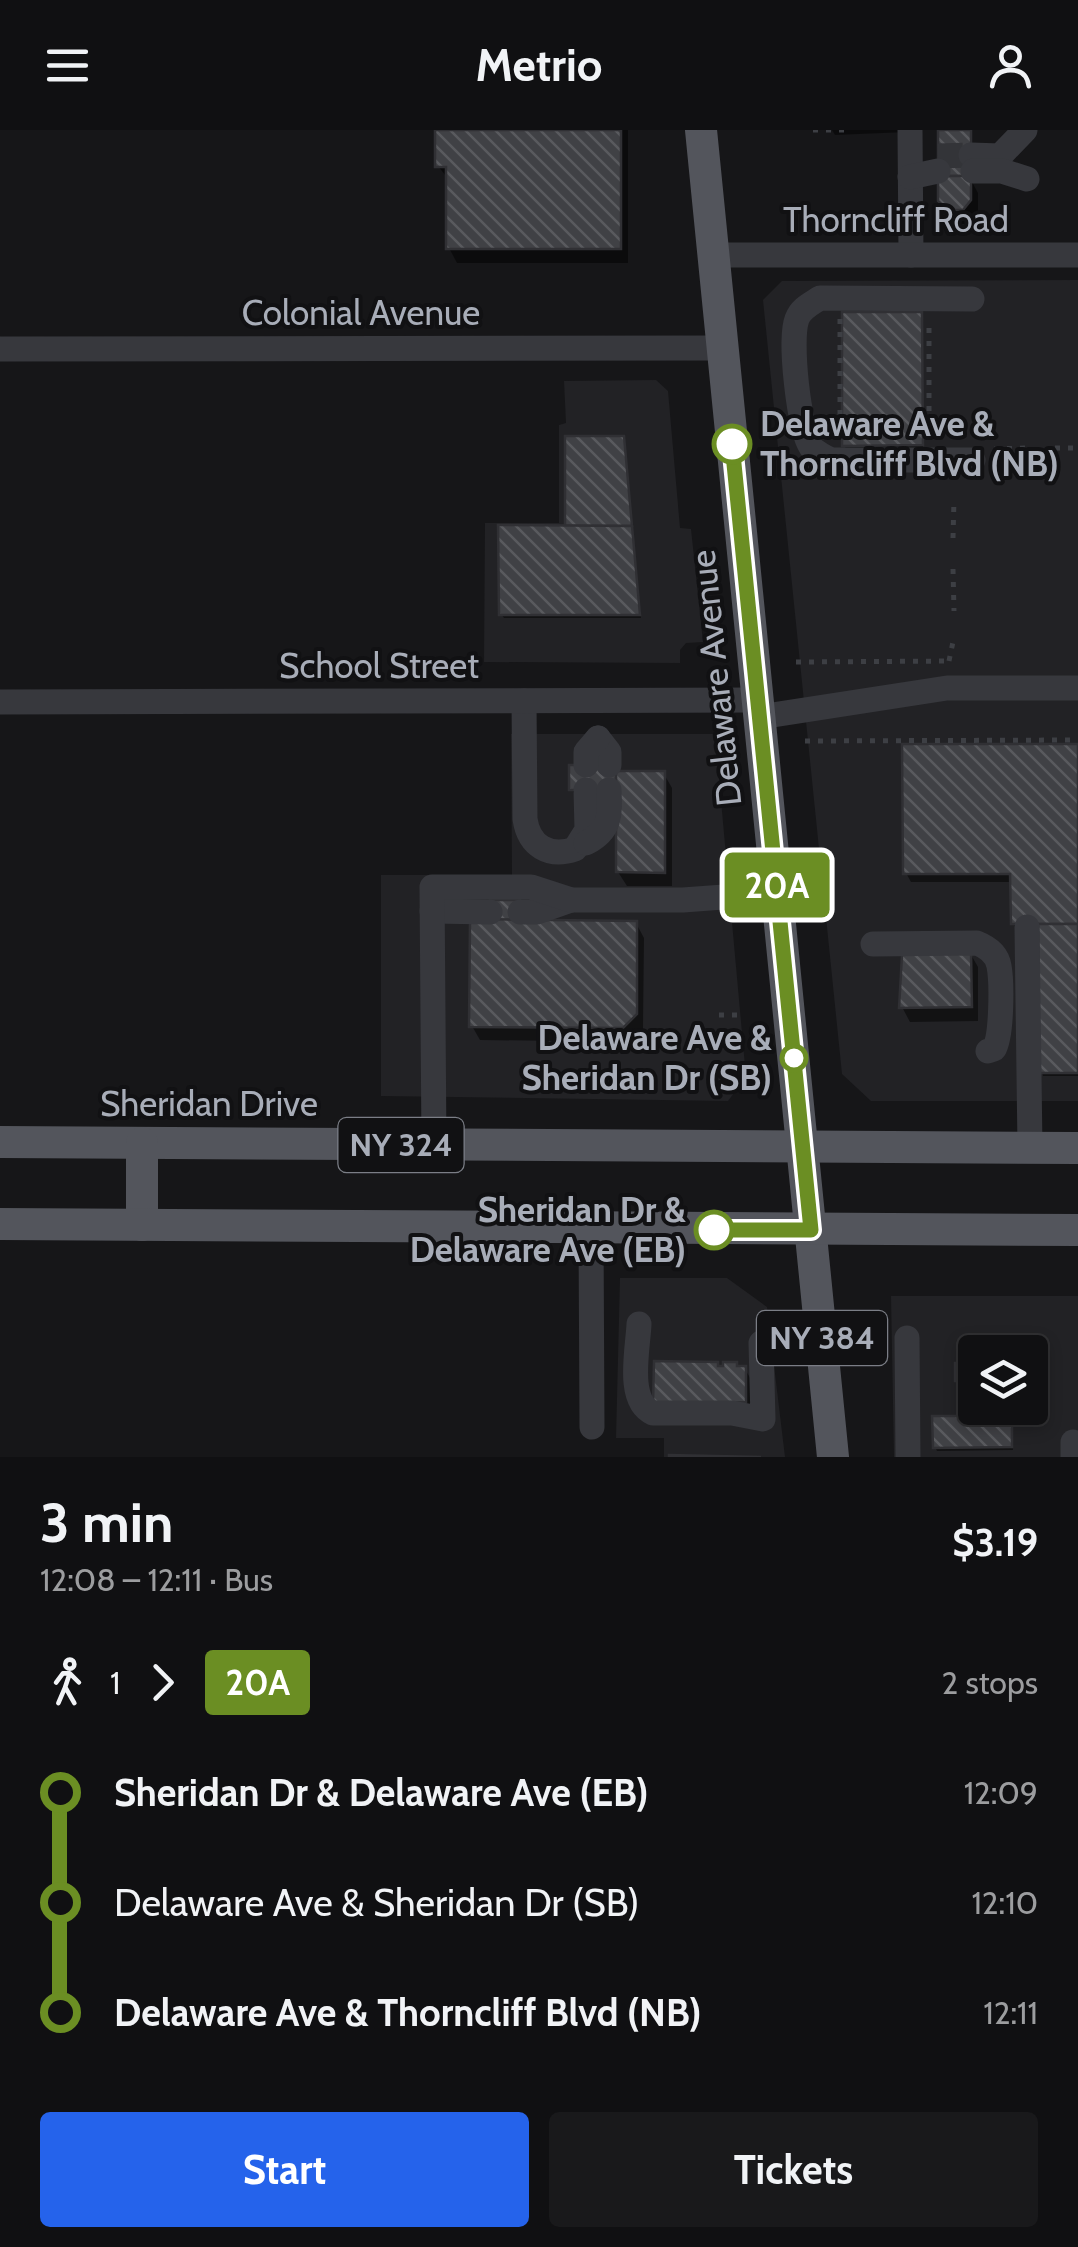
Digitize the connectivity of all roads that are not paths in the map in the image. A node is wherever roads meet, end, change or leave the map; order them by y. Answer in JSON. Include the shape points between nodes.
{"nodes":[{"id":1,"x":701,"y":130,"type":"edge"},
{"id":2,"x":1022,"y":130,"type":"edge"},
{"id":3,"x":910,"y":151,"type":"edge"},
{"id":4,"x":938,"y":156,"type":"tunnel mouth"},
{"id":5,"x":1027,"y":179,"type":"dead end"},
{"id":6,"x":1078,"y":255,"type":"edge"},
{"id":7,"x":714,"y":256,"type":"junction"},
{"id":8,"x":911,"y":256,"type":"junction"},
{"id":9,"x":972,"y":299,"type":"dead end"},
{"id":10,"x":723,"y":348,"type":"junction"},
{"id":11,"x":0,"y":349,"type":"edge"},
{"id":12,"x":979,"y":455,"type":"road end"},
{"id":13,"x":1078,"y":688,"type":"edge"},
{"id":14,"x":524,"y":701,"type":"junction"},
{"id":15,"x":0,"y":702,"type":"edge"},
{"id":16,"x":759,"y":709,"type":"junction"},
{"id":17,"x":598,"y":738,"type":"dead end"},
{"id":18,"x":778,"y":893,"type":"junction"},
{"id":19,"x":432,"y":899,"type":"junction"},
{"id":20,"x":571,"y":900,"type":"junction"},
{"id":21,"x":490,"y":912,"type":"dead end"},
{"id":22,"x":520,"y":912,"type":"dead end"},
{"id":23,"x":1027,"y":927,"type":"dead end"},
{"id":24,"x":873,"y":944,"type":"dead end"},
{"id":25,"x":988,"y":1051,"type":"dead end"},
{"id":26,"x":0,"y":1142,"type":"edge"},
{"id":27,"x":142,"y":1143,"type":"junction"},
{"id":28,"x":434,"y":1146,"type":"junction"},
{"id":29,"x":1030,"y":1148,"type":"junction"},
{"id":30,"x":1078,"y":1148,"type":"edge"},
{"id":31,"x":803,"y":1149,"type":"junction"},
{"id":32,"x":0,"y":1224,"type":"edge"},
{"id":33,"x":142,"y":1225,"type":"junction"},
{"id":34,"x":591,"y":1229,"type":"junction"},
{"id":35,"x":811,"y":1230,"type":"junction"},
{"id":36,"x":1078,"y":1230,"type":"edge"},
{"id":37,"x":907,"y":1338,"type":"dead end"},
{"id":38,"x":762,"y":1343,"type":"dead end"},
{"id":39,"x":669,"y":1424,"type":"dead end"},
{"id":40,"x":592,"y":1428,"type":"dead end"},
{"id":41,"x":833,"y":1457,"type":"edge"},
{"id":42,"x":908,"y":1457,"type":"edge"}],
"edges":[{"from":1,"to":7,"type":"main road","name":"Delaware Avenue","number":"NY 384"},
{"from":2,"to":5,"type":"street","via":[[1000,156],[971,156]]},
{"from":3,"to":4,"type":"street"},
{"from":3,"to":8,"type":"street"},
{"from":6,"to":8,"type":"street","name":"Thorncliff Road"},
{"from":7,"to":8,"type":"street","name":"Thorncliff Road"},
{"from":7,"to":10,"type":"main road","name":"Delaware Avenue","number":"NY 384"},
{"from":9,"to":12,"type":"street","via":[[820,298],[797,318],[793,337],[803,428],[817,453],[832,460]]},
{"from":10,"to":11,"type":"street","name":"Colonial Avenue"},
{"from":10,"to":16,"type":"main road","name":"Delaware Avenue","number":"NY 384"},
{"from":13,"to":16,"type":"street","name":"School Street","via":[[948,688]]},
{"from":14,"to":15,"type":"street","name":"School Street"},
{"from":14,"to":16,"type":"street","name":"School Street"},
{"from":14,"to":17,"type":"street","via":[[526,831],[541,848],[564,852],[580,846],[609,752]]},
{"from":16,"to":18,"type":"main road","name":"Delaware Avenue","number":"NY 384"},
{"from":18,"to":20,"type":"street"},
{"from":18,"to":31,"type":"main road","name":"Delaware Avenue","number":"NY 384"},
{"from":19,"to":20,"type":"street"},
{"from":19,"to":21,"type":"street"},
{"from":19,"to":28,"type":"street"},
{"from":20,"to":22,"type":"street"},
{"from":23,"to":29,"type":"street"},
{"from":24,"to":25,"type":"street","via":[[986,946],[999,964],[999,1043]]},
{"from":26,"to":27,"type":"main road","name":"Sheridan Drive","number":"NY 324"},
{"from":27,"to":28,"type":"main road","name":"Sheridan Drive","number":"NY 324"},
{"from":27,"to":33,"type":"main road"},
{"from":28,"to":31,"type":"main road","name":"Sheridan Drive","number":"NY 324"},
{"from":29,"to":30,"type":"main road","name":"Sheridan Drive","number":"NY 324"},
{"from":29,"to":31,"type":"main road","name":"Sheridan Drive","number":"NY 324"},
{"from":31,"to":35,"type":"main road","name":"Delaware Avenue","number":"NY 384"},
{"from":32,"to":33,"type":"main road"},
{"from":33,"to":34,"type":"main road"},
{"from":34,"to":35,"type":"main road"},
{"from":34,"to":40,"type":"street"},
{"from":35,"to":36,"type":"main road"},
{"from":35,"to":41,"type":"main road","name":"Delaware Avenue","number":"NY 384"},
{"from":37,"to":42,"type":"street"},
{"from":38,"to":39,"type":"street","via":[[762,1419],[653,1413],[637,1395],[638,1324],[624,1340],[624,1396],[634,1417]]}]}
